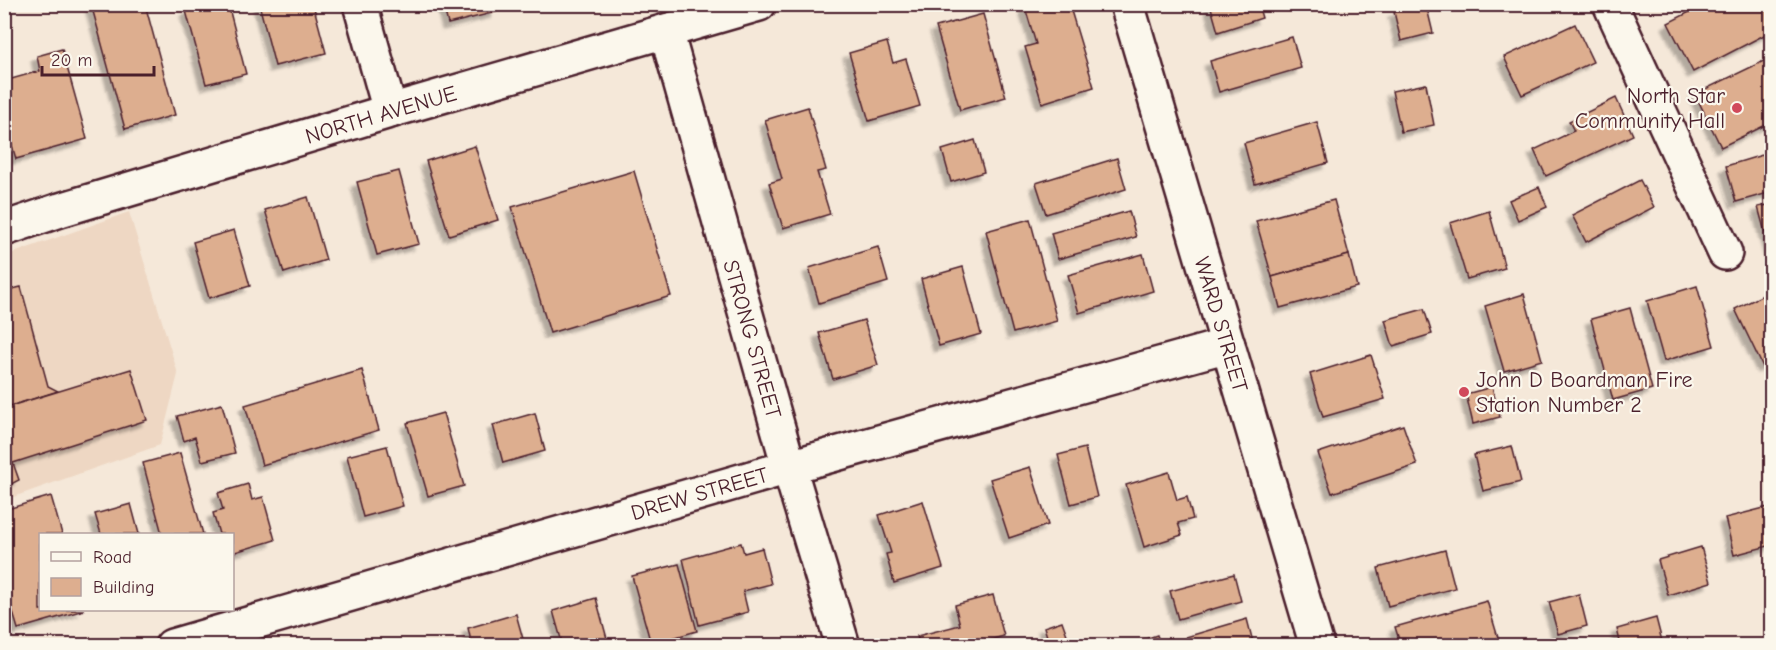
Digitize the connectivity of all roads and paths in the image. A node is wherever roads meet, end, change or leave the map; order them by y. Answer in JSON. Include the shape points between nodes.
{"nodes":[{"id":1,"x":360,"y":4,"type":"edge"},
{"id":2,"x":759,"y":4,"type":"edge"},
{"id":3,"x":1127,"y":4,"type":"edge"},
{"id":4,"x":1610,"y":4,"type":"edge"},
{"id":5,"x":666,"y":31,"type":"junction"},
{"id":6,"x":390,"y":111,"type":"junction"},
{"id":7,"x":4,"y":229,"type":"edge"},
{"id":8,"x":1725,"y":253,"type":"dead end"},
{"id":9,"x":1228,"y":345,"type":"junction"},
{"id":10,"x":789,"y":467,"type":"junction"},
{"id":11,"x":172,"y":645,"type":"edge"},
{"id":12,"x":843,"y":645,"type":"edge"},
{"id":13,"x":1317,"y":645,"type":"edge"}],
"edges":[{"from":1,"to":6,"type":"street"},
{"from":2,"to":5,"type":"street","name":"NORTH AVENUE"},
{"from":3,"to":9,"type":"street","name":"WARD STREET"},
{"from":4,"to":8,"type":"street"},
{"from":5,"to":6,"type":"street","name":"NORTH AVENUE"},
{"from":5,"to":10,"type":"street","name":"STRONG STREET"},
{"from":6,"to":7,"type":"street","name":"NORTH AVENUE"},
{"from":9,"to":10,"type":"street","name":"DREW STREET"},
{"from":9,"to":13,"type":"street","name":"WARD STREET"},
{"from":10,"to":11,"type":"street","name":"DREW STREET"},
{"from":10,"to":12,"type":"street","name":"STRONG STREET"}]}
